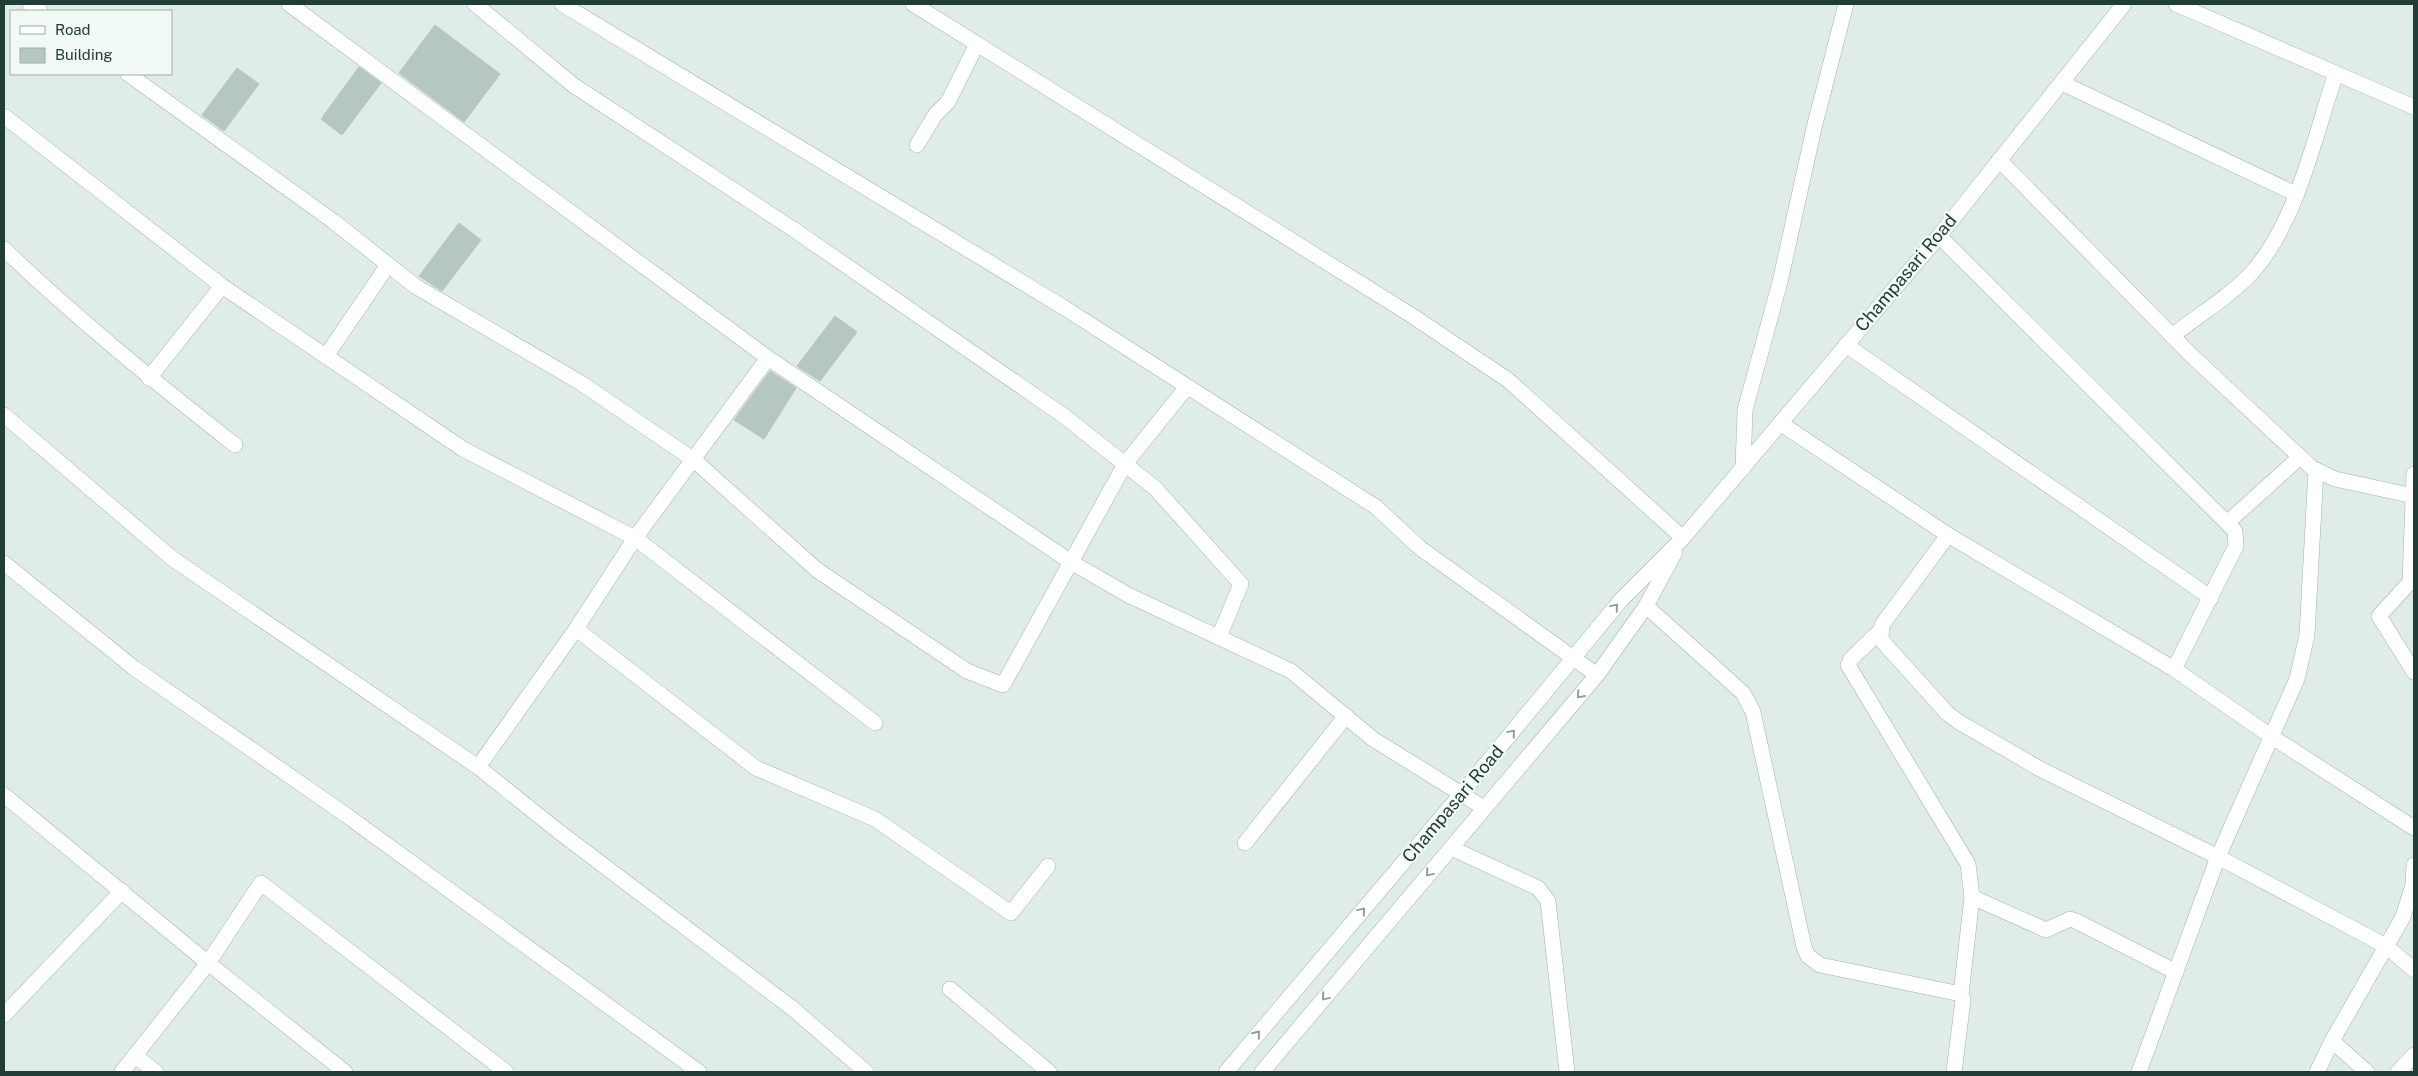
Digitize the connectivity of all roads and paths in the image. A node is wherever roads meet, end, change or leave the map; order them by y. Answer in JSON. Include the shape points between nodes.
{"nodes":[{"id":1,"x":289,"y":4,"type":"edge"},
{"id":2,"x":475,"y":4,"type":"edge"},
{"id":3,"x":562,"y":4,"type":"edge"},
{"id":4,"x":913,"y":4,"type":"edge"},
{"id":5,"x":1846,"y":4,"type":"edge"},
{"id":6,"x":2124,"y":4,"type":"edge"},
{"id":7,"x":2176,"y":4,"type":"edge"},
{"id":8,"x":977,"y":44,"type":"junction"},
{"id":9,"x":2336,"y":73,"type":"junction"},
{"id":10,"x":129,"y":75,"type":"edge"},
{"id":11,"x":2062,"y":83,"type":"junction"},
{"id":12,"x":2414,"y":107,"type":"edge"},
{"id":13,"x":4,"y":116,"type":"edge"},
{"id":14,"x":917,"y":145,"type":"dead end"},
{"id":15,"x":1999,"y":160,"type":"junction"},
{"id":16,"x":2296,"y":194,"type":"junction"},
{"id":17,"x":1939,"y":236,"type":"junction"},
{"id":18,"x":4,"y":249,"type":"edge"},
{"id":19,"x":388,"y":264,"type":"junction"},
{"id":20,"x":222,"y":286,"type":"junction"},
{"id":21,"x":2172,"y":336,"type":"junction"},
{"id":22,"x":1846,"y":345,"type":"junction"},
{"id":23,"x":326,"y":356,"type":"junction"},
{"id":24,"x":768,"y":358,"type":"junction"},
{"id":25,"x":149,"y":378,"type":"junction"},
{"id":26,"x":1188,"y":387,"type":"junction"},
{"id":27,"x":4,"y":415,"type":"edge"},
{"id":28,"x":1780,"y":423,"type":"junction"},
{"id":29,"x":235,"y":445,"type":"dead end"},
{"id":30,"x":2300,"y":457,"type":"junction"},
{"id":31,"x":694,"y":460,"type":"junction"},
{"id":32,"x":1125,"y":464,"type":"junction"},
{"id":33,"x":1742,"y":468,"type":"junction"},
{"id":34,"x":2316,"y":470,"type":"junction"},
{"id":35,"x":2414,"y":474,"type":"edge"},
{"id":36,"x":2413,"y":496,"type":"edge"},
{"id":37,"x":2227,"y":524,"type":"junction"},
{"id":38,"x":1948,"y":535,"type":"junction"},
{"id":39,"x":635,"y":538,"type":"junction"},
{"id":40,"x":1683,"y":538,"type":"junction"},
{"id":41,"x":1070,"y":562,"type":"junction"},
{"id":42,"x":4,"y":563,"type":"edge"},
{"id":43,"x":2211,"y":598,"type":"junction"},
{"id":44,"x":1646,"y":606,"type":"junction"},
{"id":45,"x":576,"y":629,"type":"junction"},
{"id":46,"x":1881,"y":630,"type":"junction"},
{"id":47,"x":1219,"y":637,"type":"junction"},
{"id":48,"x":1572,"y":657,"type":"junction"},
{"id":49,"x":2174,"y":669,"type":"junction"},
{"id":50,"x":2414,"y":672,"type":"edge"},
{"id":51,"x":1597,"y":675,"type":"junction"},
{"id":52,"x":1346,"y":716,"type":"junction"},
{"id":53,"x":874,"y":722,"type":"dead end"},
{"id":54,"x":2272,"y":737,"type":"junction"},
{"id":55,"x":478,"y":767,"type":"junction"},
{"id":56,"x":1462,"y":793,"type":"junction"},
{"id":57,"x":4,"y":795,"type":"edge"},
{"id":58,"x":1484,"y":808,"type":"junction"},
{"id":59,"x":2414,"y":828,"type":"edge"},
{"id":60,"x":1245,"y":843,"type":"dead end"},
{"id":61,"x":1450,"y":848,"type":"junction"},
{"id":62,"x":2218,"y":857,"type":"junction"},
{"id":63,"x":2414,"y":865,"type":"edge"},
{"id":64,"x":1048,"y":866,"type":"dead end"},
{"id":65,"x":121,"y":891,"type":"junction"},
{"id":66,"x":1972,"y":897,"type":"junction"},
{"id":67,"x":2386,"y":946,"type":"junction"},
{"id":68,"x":208,"y":963,"type":"junction"},
{"id":69,"x":2414,"y":970,"type":"edge"},
{"id":70,"x":2176,"y":972,"type":"junction"},
{"id":71,"x":950,"y":989,"type":"dead end"},
{"id":72,"x":1962,"y":994,"type":"junction"},
{"id":73,"x":4,"y":1015,"type":"edge"},
{"id":74,"x":2332,"y":1041,"type":"junction"},
{"id":75,"x":2414,"y":1055,"type":"edge"},
{"id":76,"x":135,"y":1056,"type":"junction"},
{"id":77,"x":122,"y":1072,"type":"edge"},
{"id":78,"x":156,"y":1072,"type":"edge"},
{"id":79,"x":345,"y":1072,"type":"edge"},
{"id":80,"x":506,"y":1072,"type":"edge"},
{"id":81,"x":699,"y":1072,"type":"edge"},
{"id":82,"x":866,"y":1072,"type":"edge"},
{"id":83,"x":1049,"y":1072,"type":"edge"},
{"id":84,"x":1226,"y":1072,"type":"edge"},
{"id":85,"x":1262,"y":1072,"type":"edge"},
{"id":86,"x":1567,"y":1072,"type":"edge"},
{"id":87,"x":1954,"y":1072,"type":"edge"},
{"id":88,"x":2139,"y":1072,"type":"edge"},
{"id":89,"x":2317,"y":1072,"type":"edge"},
{"id":90,"x":2367,"y":1072,"type":"edge"},
{"id":91,"x":2398,"y":1072,"type":"edge"}],
"edges":[{"from":1,"to":24,"type":"street"},
{"from":2,"to":32,"type":"street","via":[[573,85],[793,229],[1064,416]]},
{"from":3,"to":26,"type":"street","via":[[1063,307]]},
{"from":4,"to":8,"type":"street"},
{"from":5,"to":33,"type":"street","via":[[1780,282],[1745,410]]},
{"from":6,"to":11,"type":"street","name":"Champasari Road"},
{"from":7,"to":9,"type":"street"},
{"from":8,"to":14,"type":"street","via":[[948,102]]},
{"from":8,"to":40,"type":"street","via":[[1411,315],[1508,380]]},
{"from":9,"to":12,"type":"street"},
{"from":9,"to":16,"type":"street"},
{"from":10,"to":19,"type":"street"},
{"from":11,"to":15,"type":"street","name":"Champasari Road"},
{"from":11,"to":16,"type":"street"},
{"from":13,"to":20,"type":"street"},
{"from":15,"to":17,"type":"street","name":"Champasari Road"},
{"from":15,"to":21,"type":"street"},
{"from":16,"to":21,"type":"street","via":[[2275,242],[2255,269]]},
{"from":17,"to":22,"type":"street","name":"Champasari Road"},
{"from":17,"to":37,"type":"street"},
{"from":18,"to":25,"type":"street"},
{"from":19,"to":23,"type":"street"},
{"from":19,"to":31,"type":"street","via":[[415,286],[581,383]]},
{"from":20,"to":23,"type":"street"},
{"from":20,"to":25,"type":"street"},
{"from":21,"to":30,"type":"street"},
{"from":22,"to":28,"type":"street","name":"Champasari Road"},
{"from":22,"to":43,"type":"street"},
{"from":23,"to":39,"type":"street","via":[[464,449]]},
{"from":24,"to":31,"type":"street"},
{"from":24,"to":41,"type":"street"},
{"from":25,"to":29,"type":"street"},
{"from":26,"to":32,"type":"street"},
{"from":26,"to":48,"type":"street","via":[[1376,507],[1420,548]]},
{"from":27,"to":55,"type":"street","via":[[173,559]]},
{"from":28,"to":33,"type":"street","name":"Champasari Road"},
{"from":28,"to":38,"type":"street"},
{"from":30,"to":34,"type":"street"},
{"from":30,"to":37,"type":"street"},
{"from":31,"to":39,"type":"street"},
{"from":31,"to":41,"type":"street","via":[[817,570],[968,671],[1003,685]]},
{"from":32,"to":41,"type":"street"},
{"from":32,"to":47,"type":"street","via":[[1155,488],[1241,584]]},
{"from":33,"to":40,"type":"street","name":"Champasari Road"},
{"from":34,"to":36,"type":"street","via":[[2335,479]]},
{"from":34,"to":54,"type":"street","via":[[2307,635],[2297,679]]},
{"from":35,"to":36,"type":"street"},
{"from":36,"to":50,"type":"street","via":[[2410,582],[2379,616]]},
{"from":37,"to":43,"type":"street","via":[[2237,536],[2236,546]]},
{"from":38,"to":46,"type":"street"},
{"from":38,"to":49,"type":"street"},
{"from":39,"to":45,"type":"street"},
{"from":39,"to":53,"type":"street"},
{"from":40,"to":44,"type":"street","name":"Champasari Road"},
{"from":48,"to":40,"type":"street","name":"Champasari Road","one_way":true,"via":[[1634,586]]},
{"from":41,"to":47,"type":"street","via":[[1128,595]]},
{"from":42,"to":81,"type":"street","via":[[134,668],[346,815]]},
{"from":43,"to":49,"type":"street"},
{"from":44,"to":51,"type":"street","name":"Champasari Road"},
{"from":44,"to":72,"type":"street","via":[[1748,701],[1808,956],[1820,965]]},
{"from":45,"to":55,"type":"street"},
{"from":45,"to":64,"type":"street","via":[[756,768],[875,819],[1011,914]]},
{"from":46,"to":62,"type":"street","via":[[1883,642],[1952,718],[2040,769]]},
{"from":46,"to":66,"type":"street","via":[[1851,659],[1849,667],[1968,864]]},
{"from":47,"to":52,"type":"street","via":[[1291,671]]},
{"from":48,"to":51,"type":"street"},
{"from":56,"to":48,"type":"street","name":"Champasari Road","one_way":true},
{"from":49,"to":54,"type":"street"},
{"from":51,"to":58,"type":"street","name":"Champasari Road","one_way":true},
{"from":52,"to":56,"type":"street","via":[[1373,739]]},
{"from":52,"to":60,"type":"street"},
{"from":54,"to":59,"type":"street"},
{"from":54,"to":62,"type":"street"},
{"from":55,"to":82,"type":"street","via":[[792,1008]]},
{"from":56,"to":58,"type":"street"},
{"from":84,"to":56,"type":"street","name":"Champasari Road","one_way":true},
{"from":57,"to":65,"type":"street"},
{"from":58,"to":61,"type":"street","name":"Champasari Road"},
{"from":61,"to":85,"type":"street","name":"Champasari Road","one_way":true},
{"from":61,"to":86,"type":"street","via":[[1538,888],[1548,901]]},
{"from":62,"to":67,"type":"street"},
{"from":62,"to":70,"type":"street"},
{"from":63,"to":67,"type":"street","via":[[2409,901]]},
{"from":65,"to":68,"type":"street"},
{"from":65,"to":73,"type":"street"},
{"from":66,"to":70,"type":"street","via":[[2046,930],[2070,919],[2076,921]]},
{"from":66,"to":72,"type":"street"},
{"from":67,"to":69,"type":"street"},
{"from":67,"to":74,"type":"street"},
{"from":68,"to":76,"type":"street"},
{"from":68,"to":79,"type":"street"},
{"from":68,"to":80,"type":"street","via":[[262,883]]},
{"from":70,"to":88,"type":"street"},
{"from":71,"to":83,"type":"street"},
{"from":72,"to":87,"type":"street"},
{"from":74,"to":89,"type":"street"},
{"from":74,"to":90,"type":"street"},
{"from":75,"to":91,"type":"street"},
{"from":76,"to":77,"type":"street"},
{"from":76,"to":78,"type":"street"}]}
